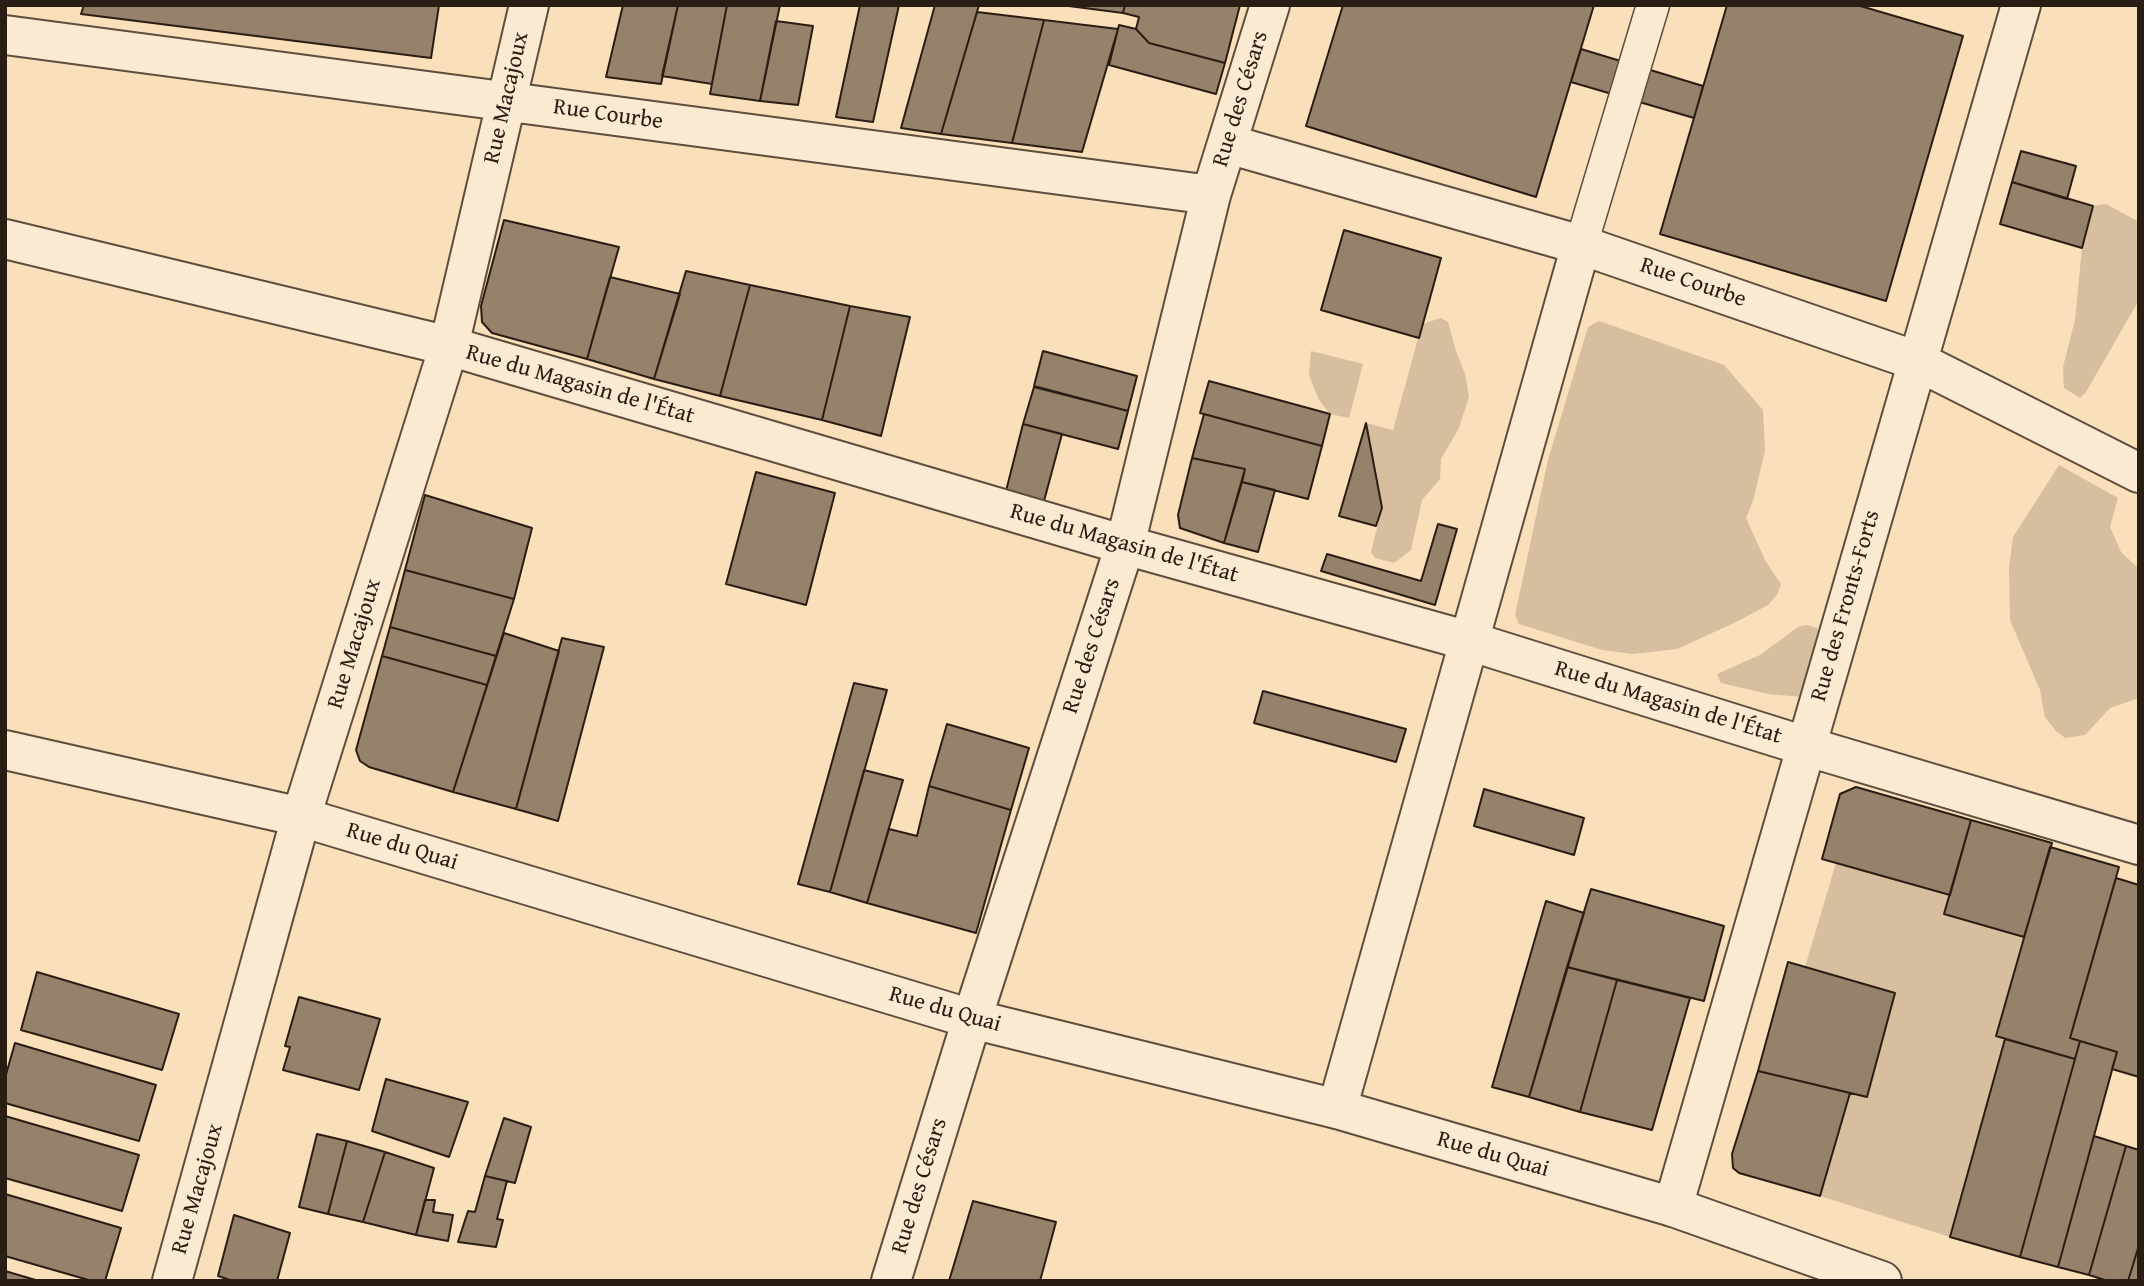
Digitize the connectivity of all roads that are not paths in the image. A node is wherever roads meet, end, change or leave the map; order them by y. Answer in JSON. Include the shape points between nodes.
{"nodes":[{"id":1,"x":529,"y":5,"type":"edge"},
{"id":2,"x":1270,"y":5,"type":"edge"},
{"id":3,"x":1653,"y":5,"type":"edge"},
{"id":4,"x":2021,"y":5,"type":"edge"},
{"id":5,"x":5,"y":35,"type":"edge"},
{"id":6,"x":505,"y":102,"type":"junction"},
{"id":7,"x":1228,"y":144,"type":"junction"},
{"id":8,"x":1211,"y":195,"type":"junction"},
{"id":9,"x":5,"y":239,"type":"edge"},
{"id":10,"x":1581,"y":244,"type":"junction"},
{"id":11,"x":449,"y":346,"type":"junction"},
{"id":12,"x":1917,"y":361,"type":"junction"},
{"id":13,"x":2139,"y":473,"type":"edge"},
{"id":14,"x":1125,"y":545,"type":"junction"},
{"id":15,"x":1469,"y":641,"type":"junction"},
{"id":16,"x":1805,"y":746,"type":"junction"},
{"id":17,"x":5,"y":750,"type":"edge"},
{"id":18,"x":301,"y":817,"type":"junction"},
{"id":19,"x":2139,"y":845,"type":"edge"},
{"id":20,"x":972,"y":1018,"type":"junction"},
{"id":21,"x":1337,"y":1109,"type":"junction"},
{"id":22,"x":1673,"y":1207,"type":"junction"},
{"id":23,"x":172,"y":1281,"type":"edge"},
{"id":24,"x":891,"y":1281,"type":"edge"},
{"id":25,"x":1882,"y":1281,"type":"edge"}],
"edges":[{"from":1,"to":6,"type":"street","name":"Rue Macajoux"},
{"from":2,"to":7,"type":"street","name":"Rue des Césars"},
{"from":3,"to":10,"type":"street"},
{"from":4,"to":12,"type":"street","name":"Rue des Fronts-Forts"},
{"from":5,"to":6,"type":"street","name":"Rue Courbe"},
{"from":6,"to":8,"type":"street","name":"Rue Courbe"},
{"from":6,"to":11,"type":"street","name":"Rue Macajoux"},
{"from":7,"to":8,"type":"street","name":"Rue des Césars"},
{"from":7,"to":10,"type":"street","name":"Rue Courbe"},
{"from":8,"to":14,"type":"street","name":"Rue des Césars"},
{"from":9,"to":11,"type":"street","name":"Rue du Magasin de l'État"},
{"from":10,"to":12,"type":"street","name":"Rue Courbe"},
{"from":10,"to":15,"type":"street"},
{"from":11,"to":14,"type":"street","name":"Rue du Magasin de l'État"},
{"from":11,"to":18,"type":"street","name":"Rue Macajoux"},
{"from":12,"to":13,"type":"street","name":"Rue Courbe"},
{"from":12,"to":16,"type":"street","name":"Rue des Fronts-Forts"},
{"from":14,"to":15,"type":"street","name":"Rue du Magasin de l'État"},
{"from":14,"to":20,"type":"street","name":"Rue des Césars"},
{"from":15,"to":16,"type":"street","name":"Rue du Magasin de l'État"},
{"from":15,"to":21,"type":"street"},
{"from":16,"to":19,"type":"street","name":"Rue du Magasin de l'État"},
{"from":16,"to":22,"type":"street","name":"Rue des Fronts-Forts"},
{"from":17,"to":18,"type":"street","name":"Rue du Quai"},
{"from":18,"to":20,"type":"street","name":"Rue du Quai"},
{"from":18,"to":23,"type":"street","name":"Rue Macajoux"},
{"from":20,"to":21,"type":"street","name":"Rue du Quai"},
{"from":20,"to":24,"type":"street","name":"Rue des Césars"},
{"from":21,"to":22,"type":"street","name":"Rue du Quai"},
{"from":22,"to":25,"type":"street","name":"Rue du Quai"}]}
